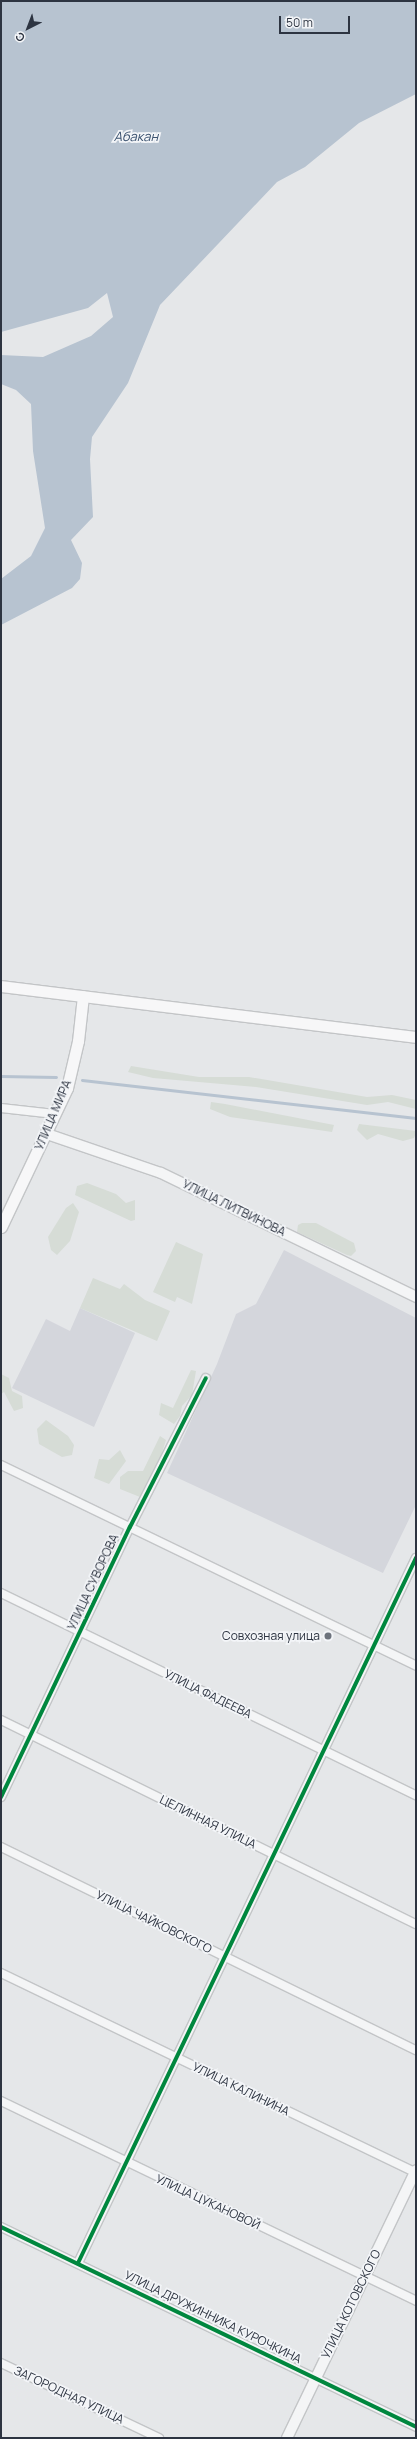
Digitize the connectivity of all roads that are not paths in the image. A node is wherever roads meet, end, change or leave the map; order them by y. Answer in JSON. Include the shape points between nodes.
{"nodes":[{"id":1,"x":1,"y":986,"type":"edge"},
{"id":2,"x":83,"y":996,"type":"junction"},
{"id":3,"x":416,"y":1037,"type":"edge"},
{"id":4,"x":1,"y":1108,"type":"edge"},
{"id":5,"x":55,"y":1114,"type":"junction"},
{"id":6,"x":47,"y":1134,"type":"junction"},
{"id":7,"x":1,"y":1227,"type":"edge"},
{"id":8,"x":416,"y":1297,"type":"edge"},
{"id":9,"x":206,"y":1378,"type":"dead end"},
{"id":10,"x":1,"y":1465,"type":"edge"},
{"id":11,"x":130,"y":1527,"type":"junction"},
{"id":12,"x":416,"y":1558,"type":"edge"},
{"id":13,"x":1,"y":1593,"type":"edge"},
{"id":14,"x":81,"y":1632,"type":"junction"},
{"id":15,"x":374,"y":1646,"type":"junction"},
{"id":16,"x":416,"y":1666,"type":"edge"},
{"id":17,"x":1,"y":1720,"type":"edge"},
{"id":18,"x":31,"y":1734,"type":"junction"},
{"id":19,"x":324,"y":1750,"type":"junction"},
{"id":20,"x":416,"y":1795,"type":"edge"},
{"id":21,"x":1,"y":1797,"type":"edge"},
{"id":22,"x":1,"y":1846,"type":"edge"},
{"id":23,"x":274,"y":1855,"type":"junction"},
{"id":24,"x":416,"y":1924,"type":"edge"},
{"id":25,"x":224,"y":1957,"type":"junction"},
{"id":26,"x":1,"y":1973,"type":"edge"},
{"id":27,"x":416,"y":2050,"type":"edge"},
{"id":28,"x":176,"y":2058,"type":"junction"},
{"id":29,"x":1,"y":2101,"type":"edge"},
{"id":30,"x":126,"y":2163,"type":"junction"},
{"id":31,"x":415,"y":2172,"type":"edge"},
{"id":32,"x":1,"y":2226,"type":"edge"},
{"id":33,"x":78,"y":2263,"type":"junction"},
{"id":34,"x":365,"y":2276,"type":"junction"},
{"id":35,"x":416,"y":2301,"type":"edge"},
{"id":36,"x":1,"y":2363,"type":"edge"},
{"id":37,"x":316,"y":2378,"type":"junction"},
{"id":38,"x":416,"y":2427,"type":"edge"},
{"id":39,"x":159,"y":2438,"type":"edge"},
{"id":40,"x":287,"y":2438,"type":"edge"}],
"edges":[{"from":1,"to":2,"type":"main road"},
{"from":2,"to":3,"type":"main road"},
{"from":2,"to":5,"type":"main road","name":"УЛИЦА МИРА","via":[[78,1040],[67,1088]]},
{"from":4,"to":5,"type":"street"},
{"from":5,"to":6,"type":"main road","name":"УЛИЦА МИРА"},
{"from":6,"to":7,"type":"main road","name":"УЛИЦА МИРА"},
{"from":6,"to":8,"type":"street","name":"УЛИЦА ЛИТВИНОВА","via":[[161,1172]]},
{"from":9,"to":11,"type":"street","name":"УЛИЦА СУВОРОВА"},
{"from":10,"to":11,"type":"street"},
{"from":11,"to":14,"type":"street","name":"УЛИЦА СУВОРОВА"},
{"from":11,"to":15,"type":"street"},
{"from":12,"to":15,"type":"street"},
{"from":13,"to":14,"type":"street","name":"УЛИЦА ФАДЕЕВА"},
{"from":14,"to":18,"type":"street","name":"УЛИЦА СУВОРОВА"},
{"from":14,"to":19,"type":"street","name":"УЛИЦА ФАДЕЕВА"},
{"from":15,"to":16,"type":"street"},
{"from":15,"to":19,"type":"street"},
{"from":17,"to":18,"type":"street","name":"ЦЕЛИННАЯ УЛИЦА"},
{"from":18,"to":21,"type":"street","name":"УЛИЦА СУВОРОВА"},
{"from":18,"to":23,"type":"street","name":"ЦЕЛИННАЯ УЛИЦА"},
{"from":19,"to":20,"type":"street","name":"УЛИЦА ФАДЕЕВА"},
{"from":19,"to":23,"type":"street"},
{"from":22,"to":25,"type":"street","name":"УЛИЦА ЧАЙКОВСКОГО"},
{"from":23,"to":24,"type":"street","name":"ЦЕЛИННАЯ УЛИЦА"},
{"from":23,"to":25,"type":"street"},
{"from":25,"to":27,"type":"street","name":"УЛИЦА ЧАЙКОВСКОГО"},
{"from":25,"to":28,"type":"street"},
{"from":26,"to":28,"type":"street","name":"УЛИЦА КАЛИНИНА"},
{"from":28,"to":30,"type":"street"},
{"from":28,"to":31,"type":"street","name":"УЛИЦА КАЛИНИНА"},
{"from":29,"to":30,"type":"street","name":"УЛИЦА ЦУКАНОВОЙ"},
{"from":30,"to":33,"type":"street"},
{"from":30,"to":34,"type":"street","name":"УЛИЦА ЦУКАНОВОЙ"},
{"from":31,"to":34,"type":"street","name":"УЛИЦА КОТОВСКОГО"},
{"from":32,"to":33,"type":"street","name":"УЛИЦА ДРУЖИННИКА КУРОЧКИНА"},
{"from":33,"to":37,"type":"street","name":"УЛИЦА ДРУЖИННИКА КУРОЧКИНА"},
{"from":34,"to":35,"type":"street","name":"УЛИЦА ЦУКАНОВОЙ"},
{"from":34,"to":37,"type":"street","name":"УЛИЦА КОТОВСКОГО"},
{"from":36,"to":39,"type":"street","name":"ЗАГОРОДНАЯ УЛИЦА"},
{"from":37,"to":38,"type":"street","name":"УЛИЦА ДРУЖИННИКА КУРОЧКИНА"},
{"from":37,"to":40,"type":"street","name":"УЛИЦА КОТОВСКОГО"}]}
